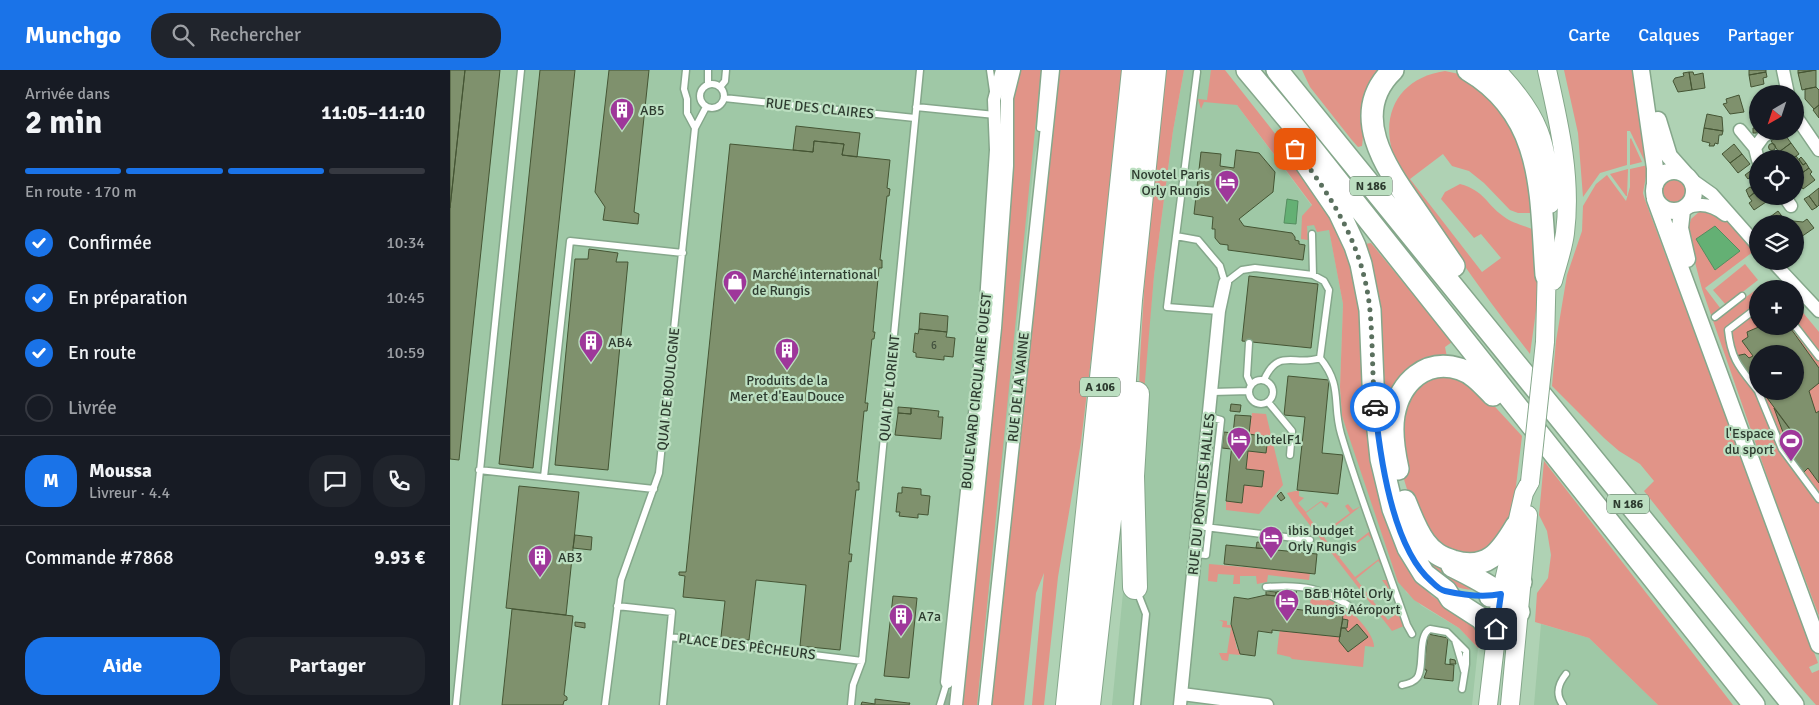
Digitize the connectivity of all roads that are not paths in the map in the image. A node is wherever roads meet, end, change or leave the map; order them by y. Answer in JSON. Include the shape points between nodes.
{"nodes":[{"id":1,"x":521,"y":70,"type":"edge"},
{"id":2,"x":686,"y":70,"type":"edge"},
{"id":3,"x":708,"y":70,"type":"edge"},
{"id":4,"x":726,"y":70,"type":"edge"},
{"id":5,"x":920,"y":70,"type":"edge"},
{"id":6,"x":990,"y":70,"type":"edge"},
{"id":7,"x":1002,"y":70,"type":"edge"},
{"id":8,"x":1014,"y":70,"type":"edge"},
{"id":9,"x":1045,"y":70,"type":"edge"},
{"id":10,"x":1052,"y":70,"type":"edge"},
{"id":11,"x":1134,"y":70,"type":"edge"},
{"id":12,"x":1154,"y":70,"type":"edge"},
{"id":13,"x":1247,"y":70,"type":"edge"},
{"id":14,"x":1277,"y":70,"type":"edge"},
{"id":15,"x":1394,"y":70,"type":"edge"},
{"id":16,"x":1410,"y":70,"type":"edge"},
{"id":17,"x":1468,"y":70,"type":"edge"},
{"id":18,"x":1496,"y":70,"type":"edge"},
{"id":19,"x":1546,"y":70,"type":"edge"},
{"id":20,"x":1641,"y":70,"type":"edge"},
{"id":21,"x":1648,"y":70,"type":"edge"},
{"id":22,"x":1783,"y":70,"type":"edge"},
{"id":23,"x":1197,"y":72,"type":"dead end"},
{"id":24,"x":708,"y":85,"type":"junction"},
{"id":25,"x":1786,"y":85,"type":"edge"},
{"id":26,"x":720,"y":87,"type":"junction"},
{"id":27,"x":724,"y":98,"type":"junction"},
{"id":28,"x":994,"y":100,"type":"junction"},
{"id":29,"x":706,"y":107,"type":"junction"},
{"id":30,"x":916,"y":107,"type":"junction"},
{"id":31,"x":995,"y":115,"type":"junction"},
{"id":32,"x":915,"y":118,"type":"junction"},
{"id":33,"x":695,"y":128,"type":"junction"},
{"id":34,"x":1040,"y":128,"type":"dead end"},
{"id":35,"x":1804,"y":129,"type":"edge"},
{"id":36,"x":1740,"y":130,"type":"dead end"},
{"id":37,"x":1298,"y":131,"type":"junction"},
{"id":38,"x":1376,"y":139,"type":"junction"},
{"id":39,"x":1753,"y":150,"type":"edge"},
{"id":40,"x":1819,"y":150,"type":"edge"},
{"id":41,"x":1686,"y":176,"type":"junction"},
{"id":42,"x":1655,"y":192,"type":"junction"},
{"id":43,"x":1684,"y":209,"type":"junction"},
{"id":44,"x":1737,"y":224,"type":"junction"},
{"id":45,"x":1312,"y":234,"type":"dead end"},
{"id":46,"x":1176,"y":236,"type":"junction"},
{"id":47,"x":1749,"y":237,"type":"edge"},
{"id":48,"x":683,"y":253,"type":"junction"},
{"id":49,"x":1779,"y":270,"type":"edge"},
{"id":50,"x":1313,"y":275,"type":"junction"},
{"id":51,"x":1546,"y":275,"type":"junction"},
{"id":52,"x":1225,"y":283,"type":"junction"},
{"id":53,"x":1742,"y":296,"type":"dead end"},
{"id":54,"x":1130,"y":300,"type":"junction"},
{"id":55,"x":1465,"y":301,"type":"junction"},
{"id":56,"x":1547,"y":304,"type":"junction"},
{"id":57,"x":1219,"y":311,"type":"junction"},
{"id":58,"x":1819,"y":311,"type":"edge"},
{"id":59,"x":1749,"y":315,"type":"edge"},
{"id":60,"x":1707,"y":316,"type":"junction"},
{"id":61,"x":1802,"y":335,"type":"edge"},
{"id":62,"x":1249,"y":343,"type":"dead end"},
{"id":63,"x":1819,"y":357,"type":"edge"},
{"id":64,"x":1320,"y":358,"type":"junction"},
{"id":65,"x":1749,"y":379,"type":"edge"},
{"id":66,"x":1264,"y":380,"type":"junction"},
{"id":67,"x":1250,"y":388,"type":"junction"},
{"id":68,"x":1212,"y":392,"type":"junction"},
{"id":69,"x":1762,"y":400,"type":"edge"},
{"id":70,"x":1268,"y":402,"type":"junction"},
{"id":71,"x":1513,"y":404,"type":"junction"},
{"id":72,"x":1290,"y":455,"type":"dead end"},
{"id":73,"x":479,"y":470,"type":"junction"},
{"id":74,"x":544,"y":477,"type":"junction"},
{"id":75,"x":1530,"y":482,"type":"junction"},
{"id":76,"x":654,"y":490,"type":"junction"},
{"id":77,"x":1819,"y":499,"type":"edge"},
{"id":78,"x":1516,"y":526,"type":"junction"},
{"id":79,"x":1204,"y":527,"type":"junction"},
{"id":80,"x":1310,"y":540,"type":"dead end"},
{"id":81,"x":1439,"y":557,"type":"junction"},
{"id":82,"x":1521,"y":582,"type":"junction"},
{"id":83,"x":1135,"y":587,"type":"joint"},
{"id":84,"x":1266,"y":587,"type":"dead end"},
{"id":85,"x":1446,"y":591,"type":"junction"},
{"id":86,"x":1501,"y":594,"type":"junction"},
{"id":87,"x":617,"y":606,"type":"junction"},
{"id":88,"x":1354,"y":609,"type":"dead end"},
{"id":89,"x":1519,"y":612,"type":"junction"},
{"id":90,"x":1412,"y":634,"type":"dead end"},
{"id":91,"x":670,"y":637,"type":"junction"},
{"id":92,"x":1495,"y":641,"type":"junction"},
{"id":93,"x":1819,"y":645,"type":"edge"},
{"id":94,"x":862,"y":661,"type":"junction"},
{"id":95,"x":1566,"y":674,"type":"dead end"},
{"id":96,"x":947,"y":682,"type":"joint"},
{"id":97,"x":1402,"y":685,"type":"dead end"},
{"id":98,"x":1462,"y":689,"type":"dead end"},
{"id":99,"x":1181,"y":700,"type":"edge"},
{"id":100,"x":1246,"y":704,"type":"edge"},
{"id":101,"x":456,"y":705,"type":"edge"},
{"id":102,"x":605,"y":705,"type":"edge"},
{"id":103,"x":663,"y":705,"type":"edge"},
{"id":104,"x":851,"y":705,"type":"edge"},
{"id":105,"x":940,"y":705,"type":"edge"},
{"id":106,"x":956,"y":705,"type":"edge"},
{"id":107,"x":984,"y":705,"type":"edge"},
{"id":108,"x":1068,"y":705,"type":"edge"},
{"id":109,"x":1088,"y":705,"type":"edge"},
{"id":110,"x":1137,"y":705,"type":"edge"},
{"id":111,"x":1267,"y":705,"type":"edge"},
{"id":112,"x":1488,"y":705,"type":"edge"},
{"id":113,"x":1510,"y":705,"type":"edge"},
{"id":114,"x":1563,"y":705,"type":"edge"},
{"id":115,"x":1754,"y":705,"type":"edge"},
{"id":116,"x":1793,"y":705,"type":"edge"}],
"edges":[{"from":1,"to":73,"type":"lane"},
{"from":2,"to":33,"type":"lane","name":"QUAI DE BOULOGNE","via":[[686,113]]},
{"from":3,"to":24,"type":"lane"},
{"from":4,"to":26,"type":"lane"},
{"from":5,"to":30,"type":"lane","name":"QUAI DE LORIENT"},
{"from":6,"to":28,"type":"lane"},
{"from":7,"to":28,"type":"street","name":"BOULEVARD CIRCULAIRE OUEST"},
{"from":8,"to":106,"type":"street","via":[[1008,98],[1007,166],[995,328]]},
{"from":9,"to":34,"type":"lane"},
{"from":10,"to":107,"type":"street","name":"RUE DE LA VANNE"},
{"from":11,"to":108,"type":"highway","number":"A 106"},
{"from":12,"to":54,"type":"highway","number":"A 106"},
{"from":13,"to":37,"type":"highway","number":"N 186"},
{"from":14,"to":55,"type":"highway","number":"N 186"},
{"from":15,"to":38,"type":"highway","via":[[1380,86],[1374,103],[1372,122]]},
{"from":16,"to":38,"type":"highway","via":[[1395,82],[1384,98],[1377,118]]},
{"from":17,"to":51,"type":"highway","via":[[1488,83],[1507,102],[1530,142],[1539,182]]},
{"from":18,"to":51,"type":"main road","via":[[1528,107],[1545,148],[1550,209]]},
{"from":19,"to":56,"type":"main road","via":[[1561,135],[1566,210],[1565,235]]},
{"from":20,"to":42,"type":"street","via":[[1655,168]]},
{"from":21,"to":41,"type":"street","via":[[1663,142],[1671,161]]},
{"from":22,"to":25,"type":"street"},
{"from":23,"to":46,"type":"lane"},
{"from":24,"to":26,"type":"lane"},
{"from":24,"to":29,"type":"lane","via":[[700,94]]},
{"from":26,"to":27,"type":"lane"},
{"from":27,"to":29,"type":"lane","via":[[720,106]]},
{"from":27,"to":32,"type":"lane","name":"RUE DES CLAIRES"},
{"from":28,"to":31,"type":"street","name":"BOULEVARD CIRCULAIRE OUEST"},
{"from":29,"to":33,"type":"lane"},
{"from":30,"to":31,"type":"lane"},
{"from":30,"to":32,"type":"lane","name":"QUAI DE LORIENT"},
{"from":31,"to":96,"type":"street","name":"BOULEVARD CIRCULAIRE OUEST","via":[[994,212],[986,308]]},
{"from":32,"to":94,"type":"lane","name":"QUAI DE LORIENT"},
{"from":33,"to":48,"type":"lane","name":"QUAI DE BOULOGNE"},
{"from":35,"to":40,"type":"street"},
{"from":36,"to":39,"type":"street"},
{"from":37,"to":71,"type":"highway","number":"N 186"},
{"from":37,"to":85,"type":"highway","via":[[1295,149],[1346,225],[1365,278],[1377,432],[1393,509],[1420,569]]},
{"from":38,"to":55,"type":"highway","via":[[1386,168],[1461,276]]},
{"from":41,"to":42,"type":"street","via":[[1676,171],[1667,172],[1660,177]]},
{"from":41,"to":43,"type":"street","via":[[1694,190],[1692,200]]},
{"from":41,"to":44,"type":"street","via":[[1712,194]]},
{"from":42,"to":43,"type":"street","via":[[1667,210]]},
{"from":42,"to":60,"type":"street"},
{"from":43,"to":44,"type":"street","via":[[1696,204],[1711,206]]},
{"from":43,"to":60,"type":"street","via":[[1680,228]]},
{"from":44,"to":47,"type":"street"},
{"from":45,"to":50,"type":"lane"},
{"from":46,"to":52,"type":"lane","via":[[1198,240],[1220,266]]},
{"from":46,"to":57,"type":"lane","via":[[1167,307]]},
{"from":48,"to":74,"type":"lane","via":[[570,241]]},
{"from":48,"to":76,"type":"lane","name":"QUAI DE BOULOGNE","via":[[659,473]]},
{"from":49,"to":58,"type":"street"},
{"from":50,"to":52,"type":"lane","via":[[1249,268]]},
{"from":50,"to":64,"type":"lane","via":[[1324,281],[1330,290]]},
{"from":51,"to":56,"type":"main road"},
{"from":52,"to":57,"type":"street","name":"RUE DU PONT DES HALLES"},
{"from":53,"to":60,"type":"lane"},
{"from":54,"to":83,"type":"highway","via":[[1138,315],[1132,476]]},
{"from":54,"to":109,"type":"highway","number":"A 106","via":[[1122,406]]},
{"from":55,"to":116,"type":"highway","number":"N 186"},
{"from":56,"to":75,"type":"main road","bridge":true},
{"from":57,"to":68,"type":"street","name":"RUE DU PONT DES HALLES"},
{"from":59,"to":65,"type":"lane","via":[[1728,330],[1731,353]]},
{"from":60,"to":93,"type":"street"},
{"from":61,"to":63,"type":"lane"},
{"from":62,"to":67,"type":"lane","via":[[1246,376]]},
{"from":64,"to":66,"type":"lane","via":[[1277,362]]},
{"from":64,"to":90,"type":"lane","via":[[1334,379],[1340,431]]},
{"from":66,"to":67,"type":"lane"},
{"from":66,"to":70,"type":"lane","via":[[1272,385],[1273,390]]},
{"from":67,"to":68,"type":"lane"},
{"from":67,"to":70,"type":"lane","via":[[1254,402]]},
{"from":68,"to":79,"type":"street","name":"RUE DU PONT DES HALLES"},
{"from":69,"to":77,"type":"lane","via":[[1782,449]]},
{"from":70,"to":72,"type":"lane","via":[[1292,431]]},
{"from":71,"to":81,"type":"highway","via":[[1495,396],[1461,369],[1445,366],[1433,366],[1419,373],[1398,399],[1393,434],[1404,498],[1426,544]]},
{"from":71,"to":115,"type":"highway","number":"N 186"},
{"from":73,"to":74,"type":"lane"},
{"from":73,"to":101,"type":"lane"},
{"from":74,"to":76,"type":"lane"},
{"from":75,"to":78,"type":"main road"},
{"from":75,"to":82,"type":"main road"},
{"from":76,"to":87,"type":"lane","name":"QUAI DE BOULOGNE","via":[[625,566]]},
{"from":78,"to":81,"type":"highway","via":[[1502,550],[1491,559],[1469,564]]},
{"from":78,"to":86,"type":"main road"},
{"from":79,"to":80,"type":"lane"},
{"from":79,"to":99,"type":"street","name":"RUE DU PONT DES HALLES","via":[[1195,554]]},
{"from":81,"to":86,"type":"highway"},
{"from":82,"to":86,"type":"highway","via":[[1511,592]]},
{"from":82,"to":89,"type":"main road"},
{"from":83,"to":110,"type":"lane","via":[[1146,614]]},
{"from":84,"to":88,"type":"lane","via":[[1297,585],[1337,598]]},
{"from":85,"to":86,"type":"highway","via":[[1481,597]]},
{"from":85,"to":92,"type":"highway","via":[[1451,599],[1482,619]]},
{"from":86,"to":89,"type":"highway"},
{"from":86,"to":92,"type":"main road"},
{"from":87,"to":91,"type":"lane","via":[[672,612]]},
{"from":87,"to":102,"type":"lane","name":"QUAI DE BOULOGNE"},
{"from":89,"to":113,"type":"main road"},
{"from":91,"to":94,"type":"lane","name":"PLACE DES PÊCHEURS"},
{"from":91,"to":103,"type":"lane","name":"PLACE DES PÊCHEURS"},
{"from":92,"to":112,"type":"main road"},
{"from":94,"to":104,"type":"lane","name":"QUAI DE LORIENT","via":[[853,685]]},
{"from":95,"to":114,"type":"lane","via":[[1558,688]]},
{"from":96,"to":105,"type":"lane"},
{"from":97,"to":98,"type":"lane","via":[[1412,682],[1418,675],[1426,631],[1430,629],[1447,632],[1466,651]]},
{"from":99,"to":100,"type":"street"},
{"from":100,"to":111,"type":"street"}]}
